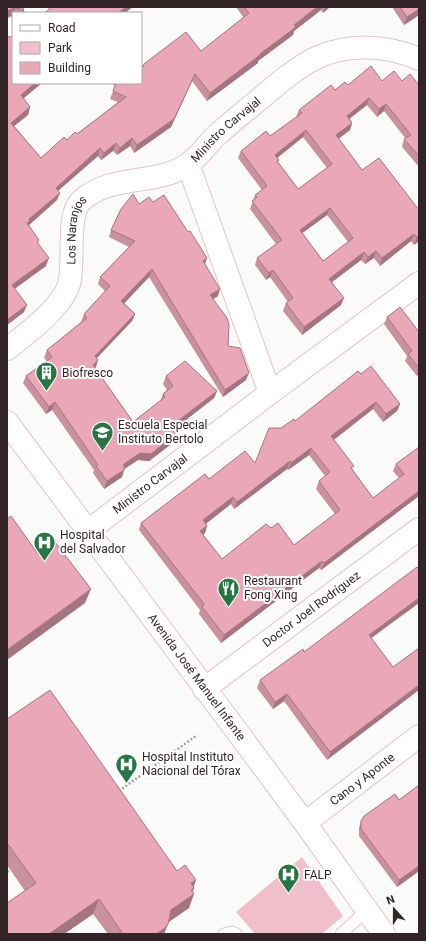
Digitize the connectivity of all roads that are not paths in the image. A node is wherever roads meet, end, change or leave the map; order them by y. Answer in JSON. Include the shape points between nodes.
{"nodes":[{"id":1,"x":419,"y":59,"type":"edge"},
{"id":2,"x":188,"y":164,"type":"junction"},
{"id":3,"x":419,"y":283,"type":"edge"},
{"id":4,"x":7,"y":349,"type":"edge"},
{"id":5,"x":270,"y":393,"type":"junction"},
{"id":6,"x":7,"y":422,"type":"edge"},
{"id":7,"x":419,"y":529,"type":"edge"},
{"id":8,"x":88,"y":531,"type":"junction"},
{"id":9,"x":204,"y":689,"type":"junction"},
{"id":10,"x":419,"y":736,"type":"edge"},
{"id":11,"x":305,"y":823,"type":"junction"},
{"id":12,"x":367,"y":910,"type":"junction"},
{"id":13,"x":224,"y":934,"type":"edge"},
{"id":14,"x":236,"y":934,"type":"edge"},
{"id":15,"x":340,"y":934,"type":"edge"},
{"id":16,"x":384,"y":934,"type":"edge"}],
"edges":[{"from":1,"to":2,"type":"street","name":"Ministro Carvajal","via":[[393,50],[366,47],[316,58],[270,90]]},
{"from":2,"to":4,"type":"street","name":"Los Naranjos","via":[[168,174],[112,184],[80,202],[74,213],[69,284],[50,313]]},
{"from":2,"to":5,"type":"street","name":"Ministro Carvajal"},
{"from":3,"to":5,"type":"street","name":"Ministro Carvajal"},
{"from":5,"to":8,"type":"street","name":"Ministro Carvajal"},
{"from":6,"to":8,"type":"street","name":"Avenida José Manuel Infante"},
{"from":7,"to":9,"type":"street","name":"Doctor Joel Rodríguez"},
{"from":8,"to":9,"type":"street","name":"Avenida José Manuel Infante"},
{"from":9,"to":11,"type":"street","name":"Avenida José Manuel Infante"},
{"from":10,"to":11,"type":"street","name":"Cano y Aponte"},
{"from":11,"to":12,"type":"street","name":"Avenida José Manuel Infante"},
{"from":12,"to":15,"type":"lane"},
{"from":12,"to":16,"type":"street","name":"Avenida José Manuel Infante"},
{"from":13,"to":14,"type":"lane"}]}
